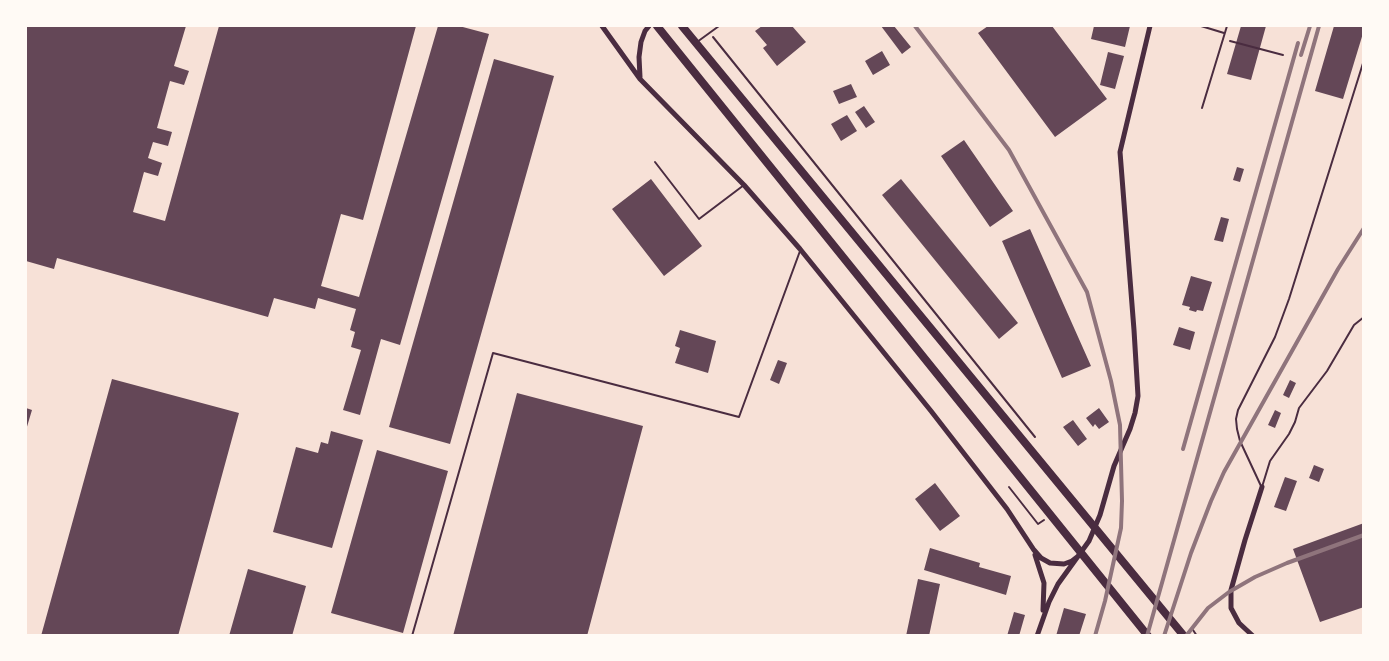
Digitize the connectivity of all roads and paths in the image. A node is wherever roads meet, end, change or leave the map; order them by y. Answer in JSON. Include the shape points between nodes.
{"nodes":[{"id":1,"x":602,"y":26,"type":"edge"},
{"id":2,"x":650,"y":26,"type":"edge"},
{"id":3,"x":657,"y":26,"type":"edge"},
{"id":4,"x":682,"y":26,"type":"edge"},
{"id":5,"x":719,"y":26,"type":"edge"},
{"id":6,"x":1150,"y":26,"type":"edge"},
{"id":7,"x":1201,"y":26,"type":"edge"},
{"id":8,"x":1227,"y":26,"type":"edge"},
{"id":9,"x":710,"y":33,"type":"junction"},
{"id":10,"x":1225,"y":33,"type":"junction"},
{"id":11,"x":1223,"y":39,"type":"junction"},
{"id":12,"x":697,"y":42,"type":"junction"},
{"id":13,"x":1283,"y":55,"type":"dead end"},
{"id":14,"x":1364,"y":60,"type":"edge"},
{"id":15,"x":640,"y":79,"type":"junction"},
{"id":16,"x":1202,"y":108,"type":"dead end"},
{"id":17,"x":655,"y":162,"type":"dead end"},
{"id":18,"x":744,"y":185,"type":"junction"},
{"id":19,"x":801,"y":249,"type":"junction"},
{"id":20,"x":1364,"y":317,"type":"edge"},
{"id":21,"x":1039,"y":442,"type":"dead end"},
{"id":22,"x":1009,"y":487,"type":"dead end"},
{"id":23,"x":1262,"y":487,"type":"junction"},
{"id":24,"x":1038,"y":524,"type":"dead end"},
{"id":25,"x":1034,"y":550,"type":"junction"},
{"id":26,"x":1081,"y":554,"type":"junction"},
{"id":27,"x":1042,"y":619,"type":"junction"},
{"id":28,"x":412,"y":636,"type":"edge"},
{"id":29,"x":1037,"y":636,"type":"edge"},
{"id":30,"x":1148,"y":636,"type":"edge"},
{"id":31,"x":1184,"y":636,"type":"edge"},
{"id":32,"x":1253,"y":636,"type":"edge"}],
"edges":[{"from":1,"to":15,"type":"street"},
{"from":2,"to":15,"type":"street","via":[[641,42]]},
{"from":3,"to":30,"type":"main road"},
{"from":4,"to":12,"type":"main road"},
{"from":5,"to":9,"type":"lane"},
{"from":6,"to":26,"type":"street","via":[[1120,152],[1138,396],[1100,515]]},
{"from":7,"to":10,"type":"lane"},
{"from":8,"to":10,"type":"lane"},
{"from":9,"to":12,"type":"lane"},
{"from":9,"to":21,"type":"path"},
{"from":10,"to":11,"type":"lane"},
{"from":11,"to":13,"type":"path"},
{"from":11,"to":16,"type":"lane"},
{"from":12,"to":31,"type":"main road"},
{"from":14,"to":23,"type":"lane","via":[[1289,299],[1236,419],[1240,441]]},
{"from":15,"to":18,"type":"street"},
{"from":17,"to":18,"type":"lane","via":[[699,219]]},
{"from":18,"to":19,"type":"street"},
{"from":19,"to":25,"type":"street","via":[[1007,509]]},
{"from":19,"to":28,"type":"lane","via":[[739,417],[493,353]]},
{"from":20,"to":23,"type":"lane","via":[[1354,325],[1299,408],[1289,435],[1270,460]]},
{"from":22,"to":24,"type":"path"},
{"from":23,"to":32,"type":"street","via":[[1231,590],[1231,608]]},
{"from":25,"to":26,"type":"street","via":[[1041,558],[1057,564]]},
{"from":25,"to":27,"type":"street","via":[[1044,583]]},
{"from":26,"to":27,"type":"street","via":[[1058,584]]},
{"from":27,"to":29,"type":"street"}]}
